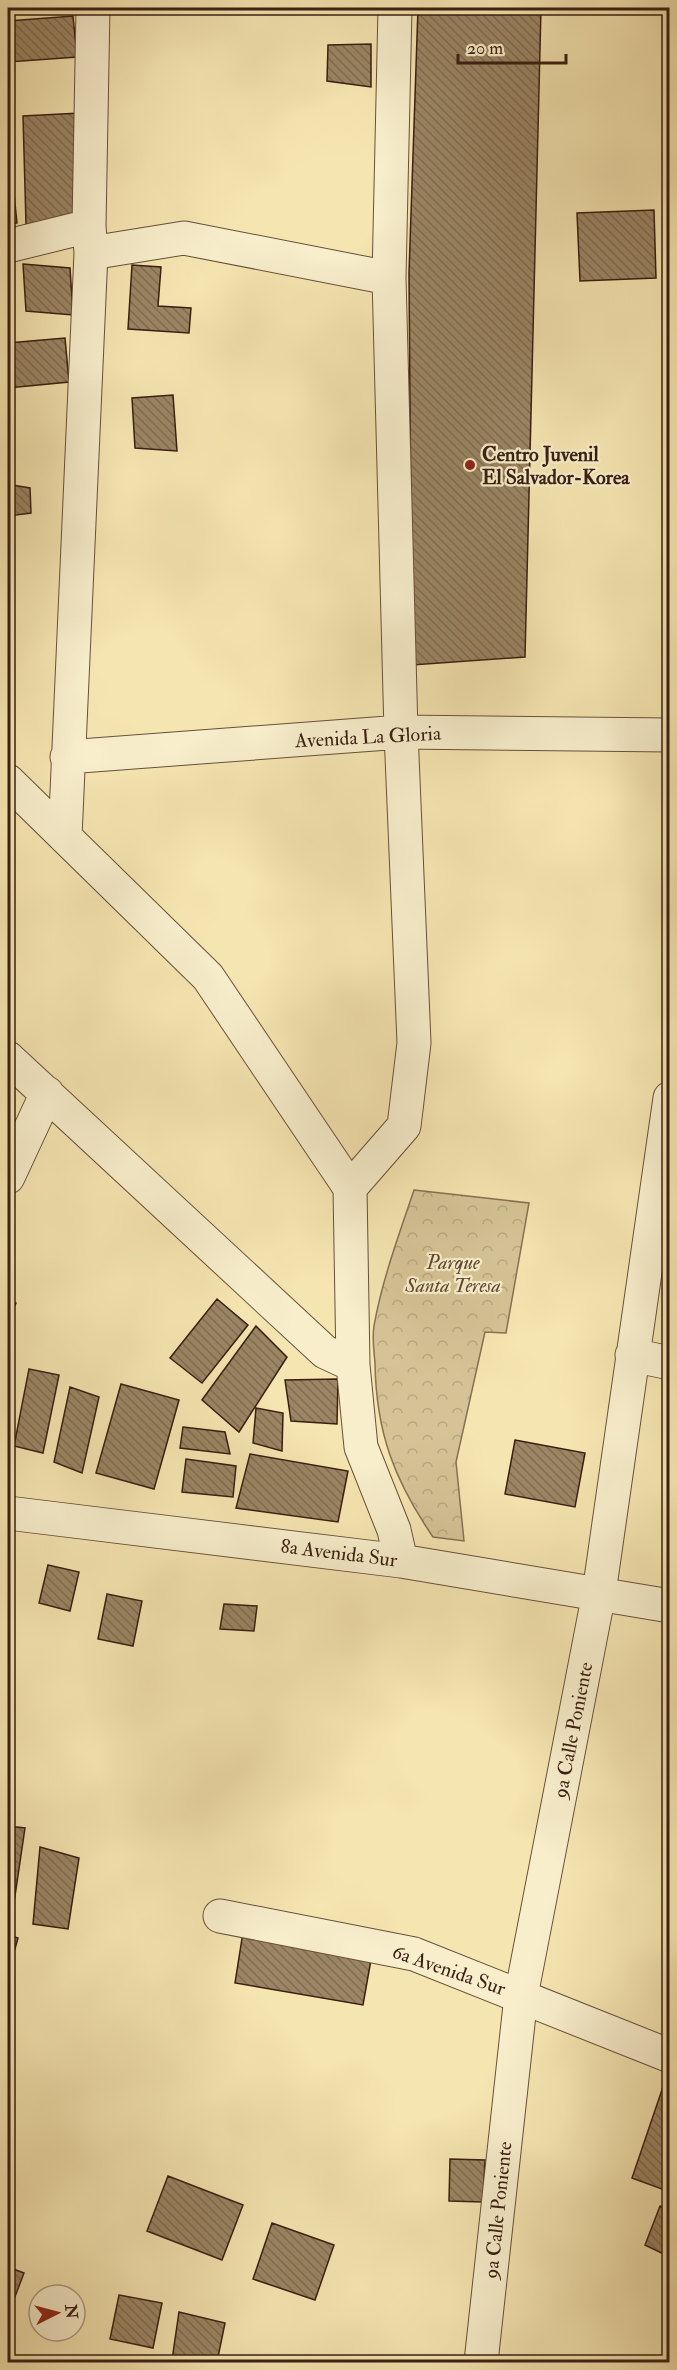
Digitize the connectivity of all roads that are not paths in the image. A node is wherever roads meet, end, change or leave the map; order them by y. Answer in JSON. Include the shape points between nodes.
{"nodes":[{"id":1,"x":93,"y":8,"type":"edge"},
{"id":2,"x":395,"y":8,"type":"edge"},
{"id":3,"x":90,"y":240,"type":"junction"},
{"id":4,"x":8,"y":246,"type":"edge"},
{"id":5,"x":389,"y":278,"type":"junction"},
{"id":6,"x":401,"y":732,"type":"junction"},
{"id":7,"x":669,"y":735,"type":"edge"},
{"id":8,"x":67,"y":757,"type":"junction"},
{"id":9,"x":8,"y":781,"type":"edge"},
{"id":10,"x":65,"y":837,"type":"junction"},
{"id":11,"x":8,"y":1058,"type":"edge"},
{"id":12,"x":46,"y":1094,"type":"junction"},
{"id":13,"x":669,"y":1098,"type":"edge"},
{"id":14,"x":8,"y":1177,"type":"edge"},
{"id":15,"x":350,"y":1188,"type":"junction"},
{"id":16,"x":632,"y":1355,"type":"junction"},
{"id":17,"x":669,"y":1364,"type":"edge"},
{"id":18,"x":353,"y":1365,"type":"junction"},
{"id":19,"x":8,"y":1513,"type":"edge"},
{"id":20,"x":401,"y":1561,"type":"junction"},
{"id":21,"x":600,"y":1593,"type":"junction"},
{"id":22,"x":669,"y":1606,"type":"edge"},
{"id":23,"x":220,"y":1916,"type":"dead end"},
{"id":24,"x":521,"y":1996,"type":"junction"},
{"id":25,"x":669,"y":2056,"type":"edge"},
{"id":26,"x":481,"y":2362,"type":"edge"}],
"edges":[{"from":1,"to":3,"type":"street"},
{"from":2,"to":5,"type":"street"},
{"from":3,"to":4,"type":"street"},
{"from":3,"to":5,"type":"street","via":[[184,238]]},
{"from":3,"to":8,"type":"street"},
{"from":5,"to":6,"type":"street"},
{"from":6,"to":7,"type":"street","name":"Avenida La Gloria"},
{"from":6,"to":8,"type":"street","name":"Avenida La Gloria"},
{"from":6,"to":15,"type":"street","via":[[414,1043],[404,1126]]},
{"from":8,"to":10,"type":"street"},
{"from":9,"to":10,"type":"street"},
{"from":10,"to":15,"type":"street","via":[[208,977]]},
{"from":11,"to":12,"type":"street"},
{"from":12,"to":14,"type":"street"},
{"from":12,"to":18,"type":"street","via":[[325,1352]]},
{"from":13,"to":16,"type":"street","name":"9a Calle Poniente"},
{"from":15,"to":18,"type":"street"},
{"from":16,"to":17,"type":"street"},
{"from":16,"to":21,"type":"street","name":"9a Calle Poniente"},
{"from":18,"to":20,"type":"street","via":[[361,1447],[394,1530]]},
{"from":19,"to":20,"type":"street","name":"8a Avenida Sur"},
{"from":20,"to":21,"type":"street","name":"8a Avenida Sur"},
{"from":21,"to":22,"type":"street","name":"8a Avenida Sur"},
{"from":21,"to":24,"type":"street","name":"9a Calle Poniente"},
{"from":23,"to":24,"type":"street","name":"6a Avenida Sur","via":[[414,1954]]},
{"from":24,"to":25,"type":"street","name":"6a Avenida Sur"},
{"from":24,"to":26,"type":"street","name":"9a Calle Poniente"}]}
